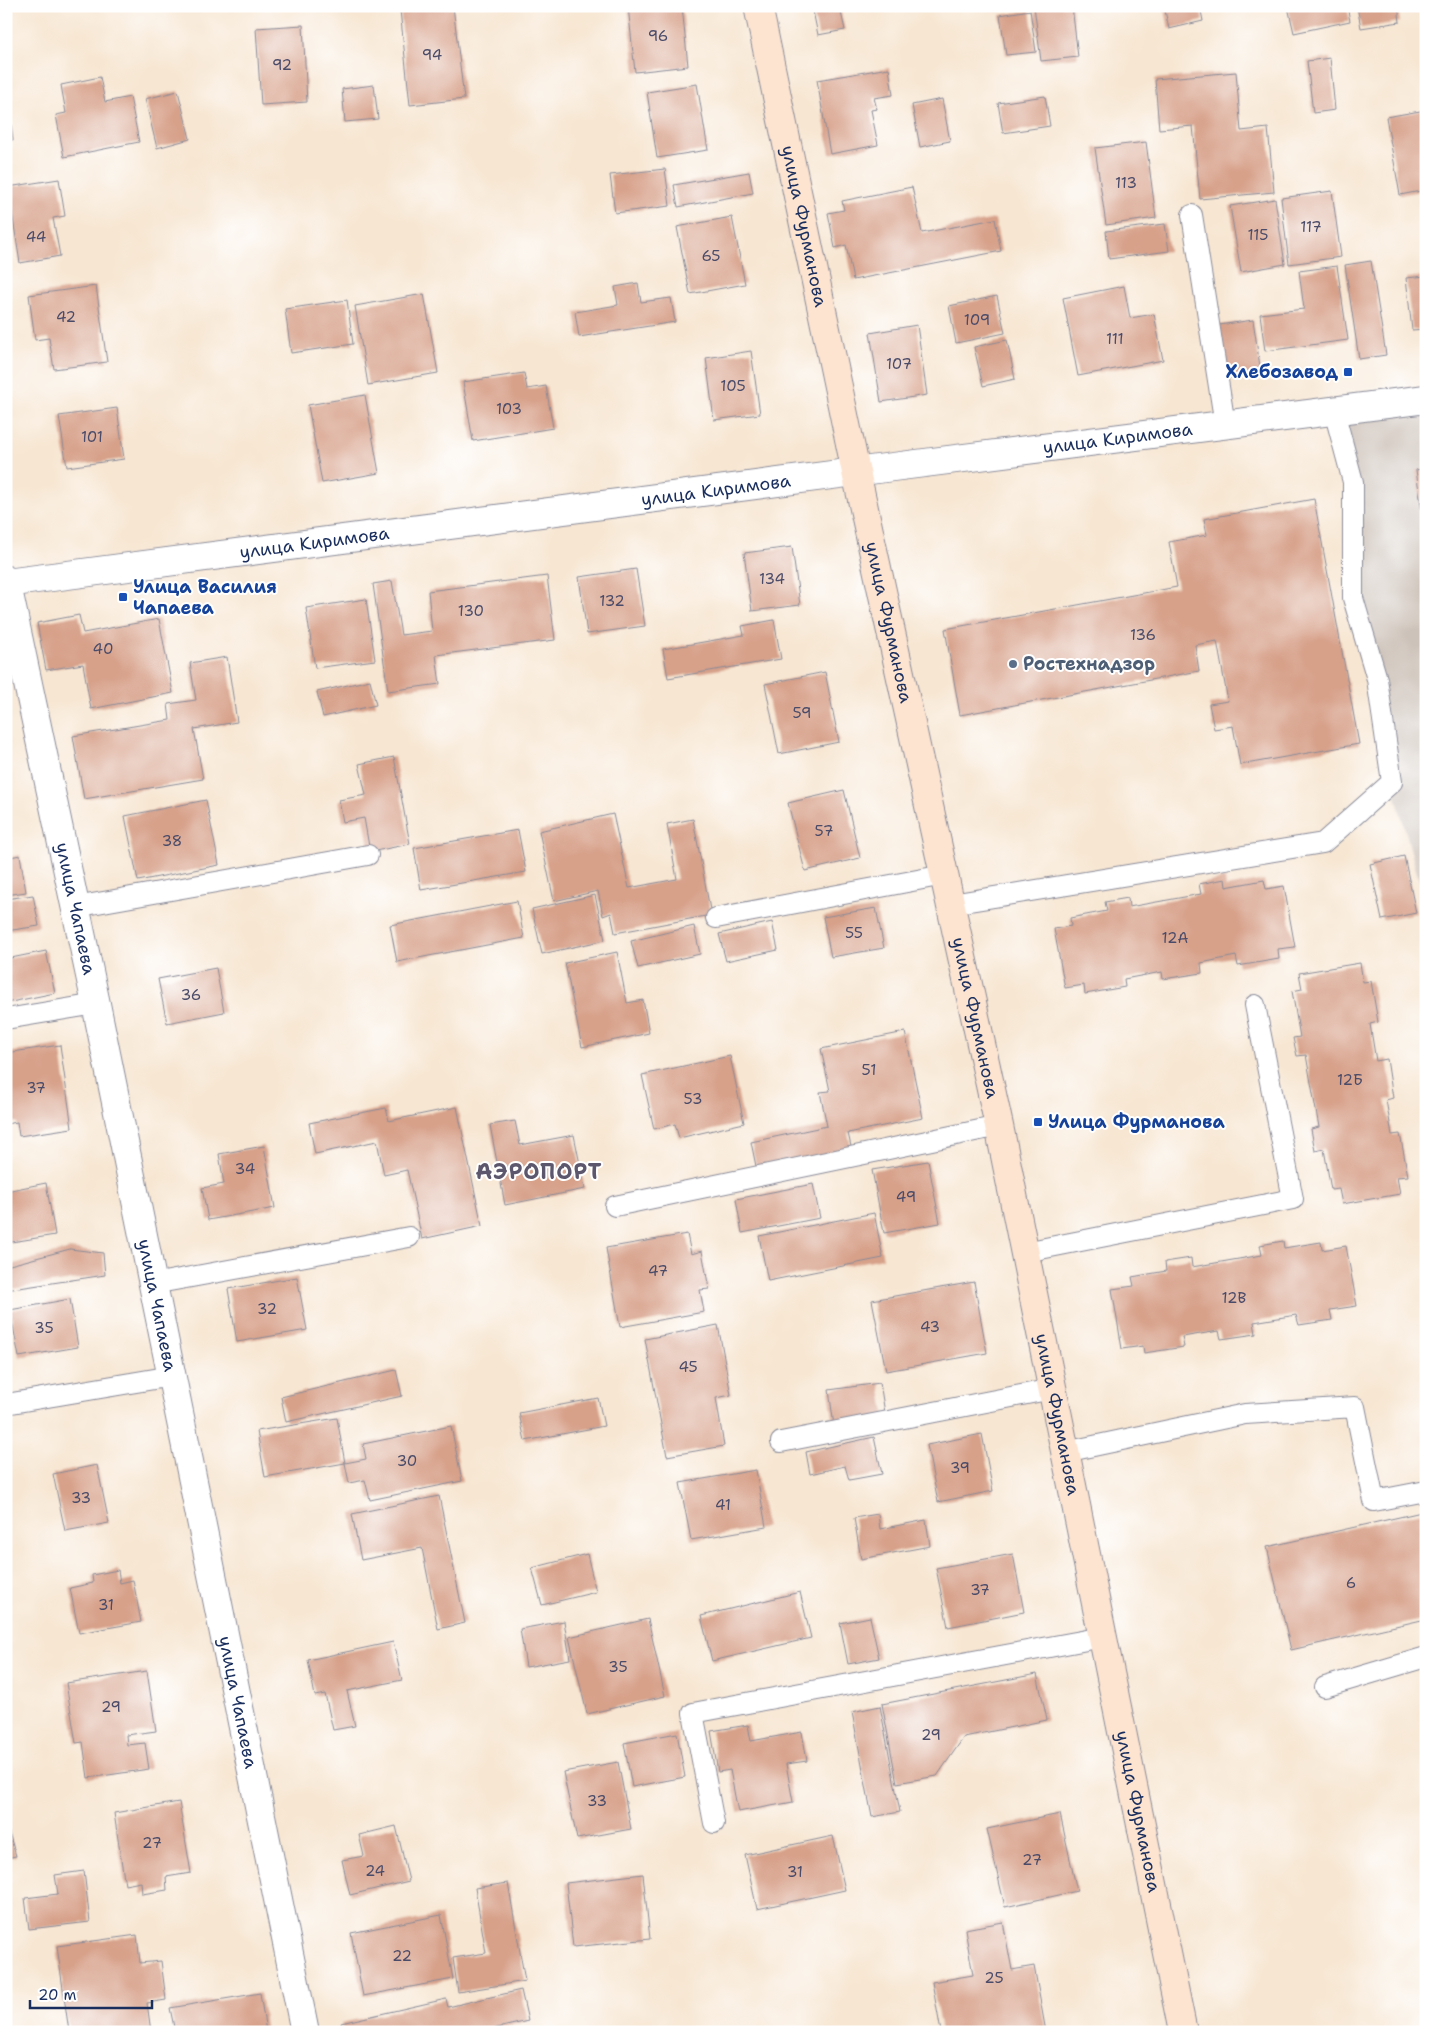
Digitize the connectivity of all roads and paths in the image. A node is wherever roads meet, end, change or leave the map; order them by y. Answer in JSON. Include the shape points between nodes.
{"nodes":[{"id":1,"x":758,"y":6,"type":"edge"},
{"id":2,"x":1192,"y":215,"type":"dead end"},
{"id":3,"x":1426,"y":399,"type":"edge"},
{"id":4,"x":1334,"y":411,"type":"junction"},
{"id":5,"x":1225,"y":425,"type":"junction"},
{"id":6,"x":856,"y":472,"type":"junction"},
{"id":7,"x":6,"y":582,"type":"edge"},
{"id":8,"x":368,"y":855,"type":"dead end"},
{"id":9,"x":944,"y":875,"type":"junction"},
{"id":10,"x":951,"y":904,"type":"junction"},
{"id":11,"x":76,"y":907,"type":"junction"},
{"id":12,"x":716,"y":918,"type":"dead end"},
{"id":13,"x":96,"y":1004,"type":"junction"},
{"id":14,"x":1255,"y":1005,"type":"dead end"},
{"id":15,"x":6,"y":1020,"type":"edge"},
{"id":16,"x":999,"y":1126,"type":"junction"},
{"id":17,"x":614,"y":1206,"type":"dead end"},
{"id":18,"x":409,"y":1237,"type":"dead end"},
{"id":19,"x":1025,"y":1252,"type":"junction"},
{"id":20,"x":153,"y":1284,"type":"junction"},
{"id":21,"x":172,"y":1376,"type":"junction"},
{"id":22,"x":1052,"y":1389,"type":"junction"},
{"id":23,"x":6,"y":1404,"type":"edge"},
{"id":24,"x":781,"y":1442,"type":"dead end"},
{"id":25,"x":1065,"y":1452,"type":"junction"},
{"id":26,"x":1426,"y":1491,"type":"edge"},
{"id":27,"x":1103,"y":1637,"type":"junction"},
{"id":28,"x":1426,"y":1657,"type":"edge"},
{"id":29,"x":1325,"y":1687,"type":"dead end"},
{"id":30,"x":714,"y":1823,"type":"dead end"},
{"id":31,"x":306,"y":2032,"type":"edge"},
{"id":32,"x":1183,"y":2032,"type":"edge"}],
"edges":[{"from":1,"to":6,"type":"street","name":"улица Фурманова"},
{"from":2,"to":5,"type":"lane"},
{"from":3,"to":4,"type":"street","name":"улица Киримова"},
{"from":4,"to":5,"type":"street","name":"улица Киримова"},
{"from":4,"to":10,"type":"lane","via":[[1353,482],[1353,598],[1377,679],[1392,782],[1323,843]]},
{"from":5,"to":6,"type":"street","name":"улица Киримова"},
{"from":6,"to":7,"type":"street","name":"улица Киримова"},
{"from":6,"to":9,"type":"street","name":"улица Фурманова"},
{"from":7,"to":11,"type":"street","name":"улица Чапаева"},
{"from":8,"to":11,"type":"lane"},
{"from":9,"to":10,"type":"street","name":"улица Фурманова"},
{"from":9,"to":12,"type":"lane"},
{"from":10,"to":16,"type":"street","name":"улица Фурманова"},
{"from":11,"to":13,"type":"street","name":"улица Чапаева"},
{"from":13,"to":15,"type":"lane"},
{"from":13,"to":20,"type":"street","name":"улица Чапаева"},
{"from":14,"to":19,"type":"lane","via":[[1293,1199]]},
{"from":16,"to":17,"type":"lane"},
{"from":16,"to":19,"type":"street","name":"улица Фурманова"},
{"from":18,"to":20,"type":"lane"},
{"from":19,"to":22,"type":"street","name":"улица Фурманова"},
{"from":20,"to":21,"type":"street","name":"улица Чапаева"},
{"from":21,"to":23,"type":"lane"},
{"from":21,"to":31,"type":"street","name":"улица Чапаева"},
{"from":22,"to":24,"type":"lane"},
{"from":22,"to":25,"type":"street","name":"улица Фурманова"},
{"from":25,"to":26,"type":"lane","via":[[1245,1414],[1355,1406],[1374,1501]]},
{"from":25,"to":27,"type":"street","name":"улица Фурманова"},
{"from":27,"to":30,"type":"lane","via":[[692,1714]]},
{"from":27,"to":32,"type":"street","name":"улица Фурманова"},
{"from":28,"to":29,"type":"lane"}]}
